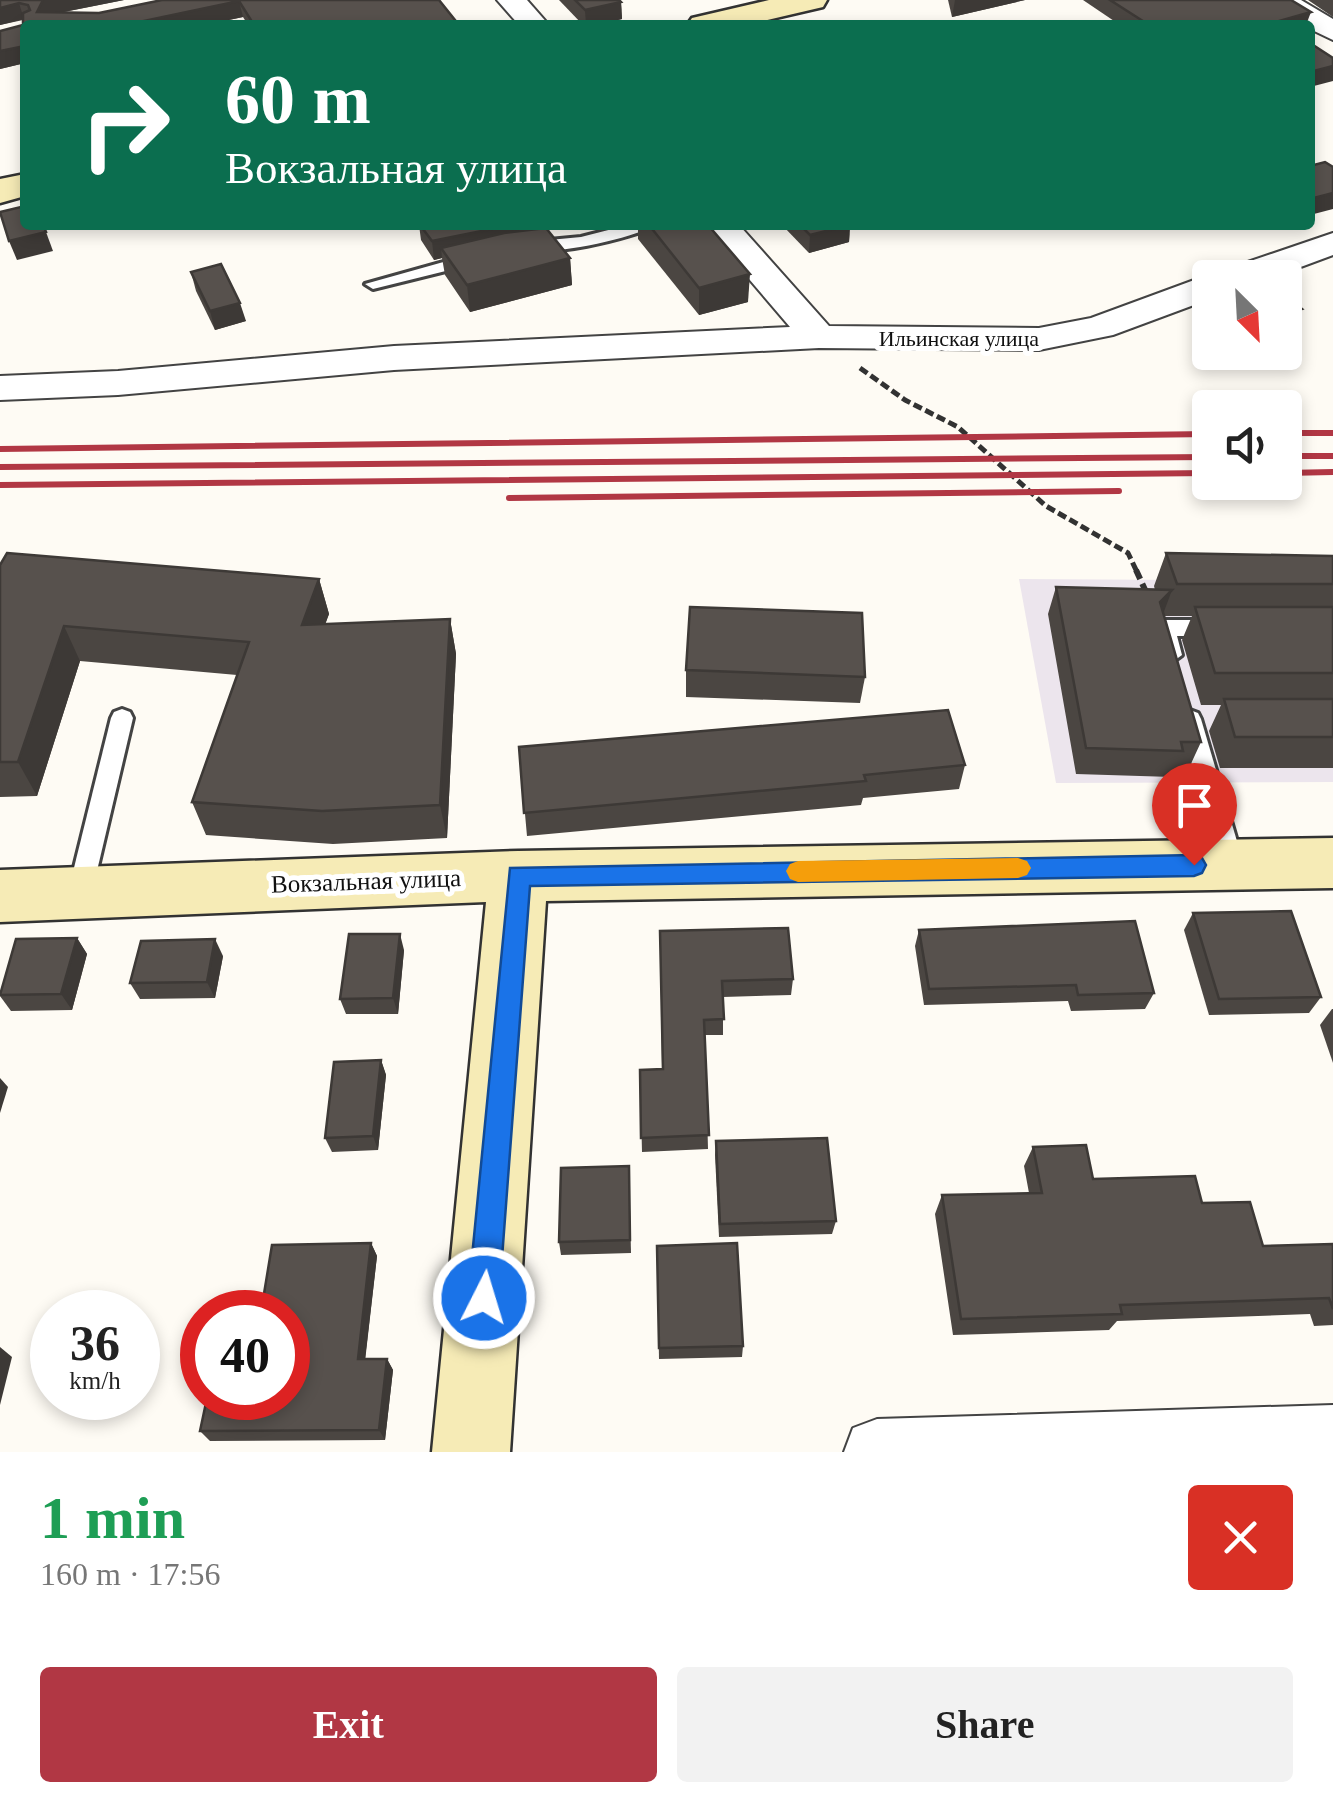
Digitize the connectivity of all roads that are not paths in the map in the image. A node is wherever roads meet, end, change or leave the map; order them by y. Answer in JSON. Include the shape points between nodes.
{"nodes":[{"id":1,"x":512,"y":0,"type":"edge"},
{"id":2,"x":811,"y":0,"type":"edge"},
{"id":3,"x":1281,"y":0,"type":"edge"},
{"id":4,"x":530,"y":20,"type":"edge"},
{"id":5,"x":725,"y":20,"type":"edge"},
{"id":6,"x":1312,"y":20,"type":"edge"},
{"id":7,"x":627,"y":230,"type":"edge"},
{"id":8,"x":724,"y":230,"type":"edge"},
{"id":9,"x":1333,"y":243,"type":"edge"},
{"id":10,"x":506,"y":251,"type":"edge"},
{"id":11,"x":487,"y":255,"type":"edge"},
{"id":12,"x":1286,"y":260,"type":"edge"},
{"id":13,"x":373,"y":284,"type":"dead end"},
{"id":14,"x":1192,"y":293,"type":"edge"},
{"id":15,"x":819,"y":338,"type":"junction"},
{"id":16,"x":0,"y":388,"type":"edge"},
{"id":17,"x":1239,"y":628,"type":"edge"},
{"id":18,"x":122,"y":718,"type":"dead end"},
{"id":19,"x":1333,"y":863,"type":"edge"},
{"id":20,"x":1232,"y":865,"type":"junction"},
{"id":21,"x":518,"y":876,"type":"junction"},
{"id":22,"x":80,"y":892,"type":"junction"},
{"id":23,"x":0,"y":896,"type":"edge"},
{"id":24,"x":1333,"y":1438,"type":"edge"},
{"id":25,"x":471,"y":1452,"type":"edge"},
{"id":26,"x":877,"y":1452,"type":"edge"}],
"edges":[{"from":1,"to":4,"type":"street"},
{"from":2,"to":5,"type":"main road"},
{"from":3,"to":6,"type":"street"},
{"from":7,"to":10,"type":"lane"},
{"from":8,"to":15,"type":"street"},
{"from":9,"to":12,"type":"street"},
{"from":11,"to":13,"type":"lane"},
{"from":14,"to":15,"type":"street","name":"Ильинская улица","via":[[1068,336]]},
{"from":15,"to":16,"type":"street","name":"Ильинская улица","via":[[394,358]]},
{"from":17,"to":20,"type":"lane","via":[[1164,628]]},
{"from":18,"to":22,"type":"lane"},
{"from":19,"to":20,"type":"main road","name":"Вокзальная улица"},
{"from":20,"to":21,"type":"main road","name":"Вокзальная улица"},
{"from":21,"to":22,"type":"main road","name":"Вокзальная улица"},
{"from":21,"to":25,"type":"main road"},
{"from":22,"to":23,"type":"main road","name":"Вокзальная улица"},
{"from":24,"to":26,"type":"street"}]}
